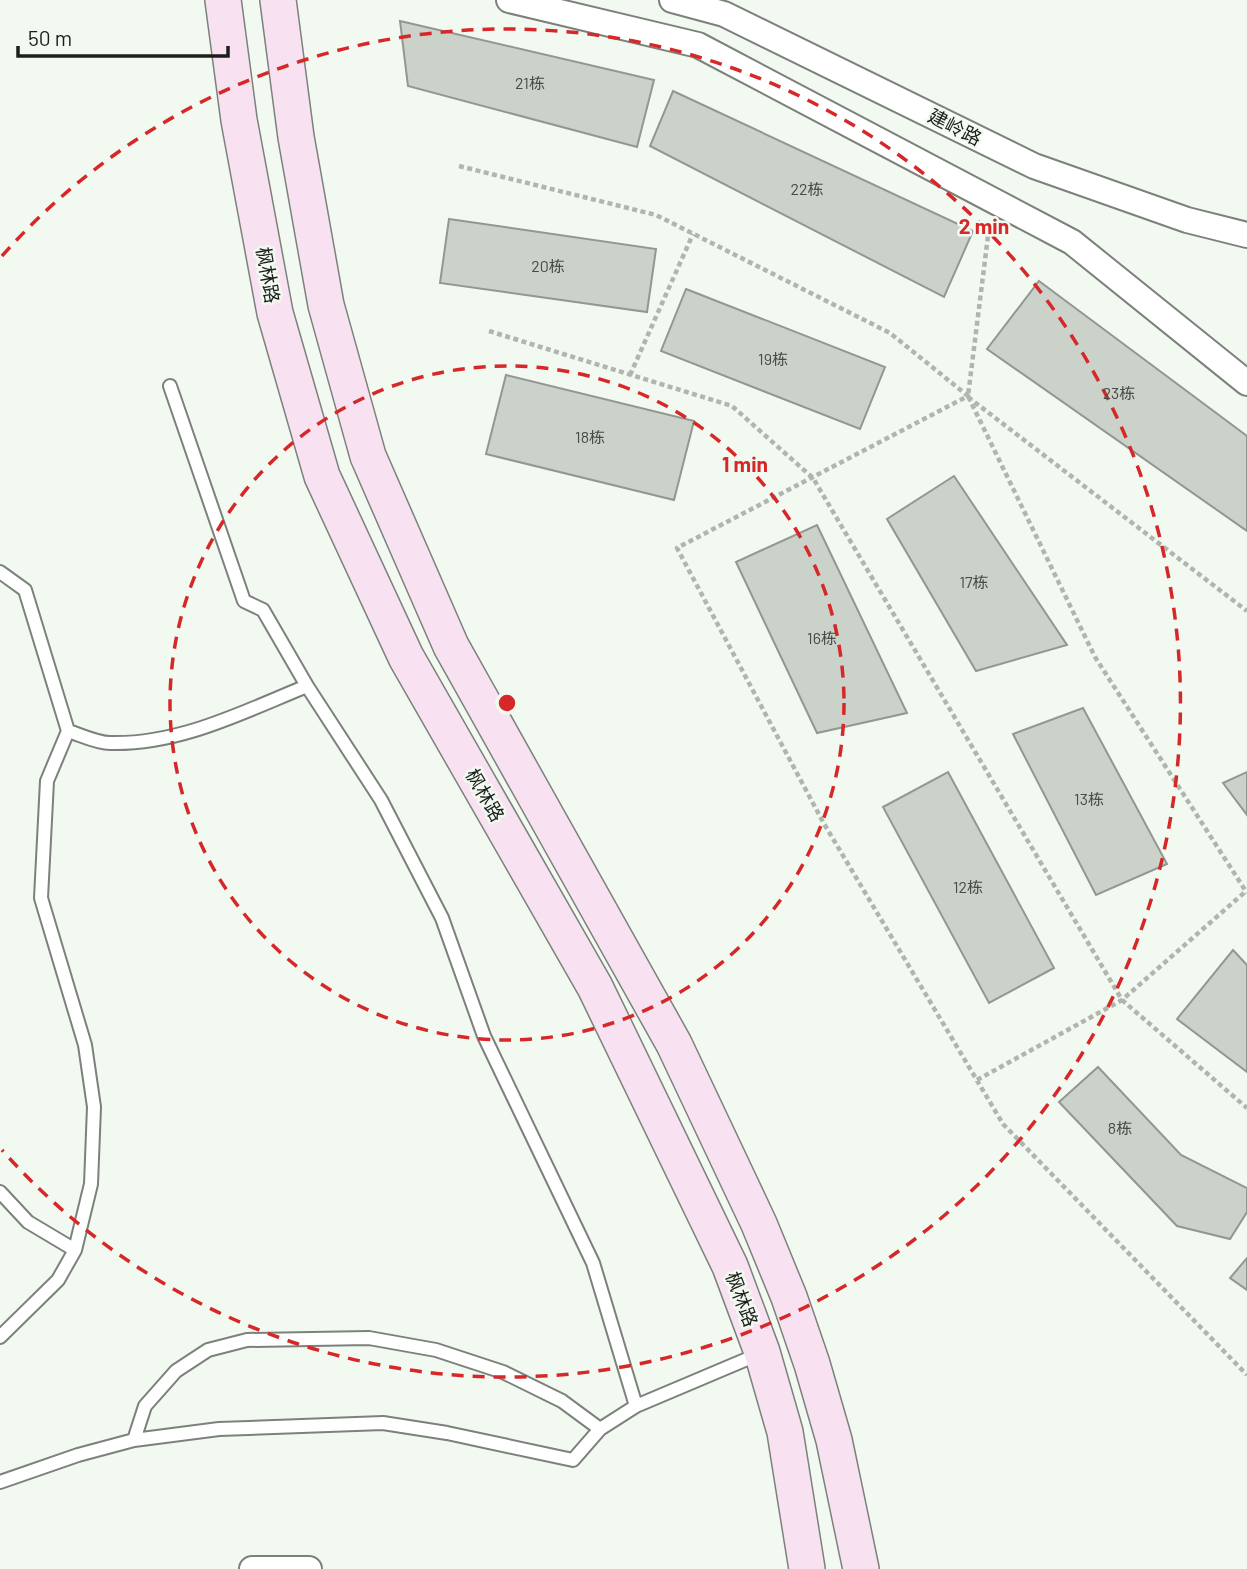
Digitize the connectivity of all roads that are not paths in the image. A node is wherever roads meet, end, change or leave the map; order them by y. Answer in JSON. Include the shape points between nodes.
{"nodes":[{"id":1,"x":223,"y":0,"type":"edge"},
{"id":2,"x":278,"y":0,"type":"edge"},
{"id":3,"x":509,"y":0,"type":"edge"},
{"id":4,"x":671,"y":0,"type":"edge"},
{"id":5,"x":1247,"y":235,"type":"edge"},
{"id":6,"x":1247,"y":383,"type":"edge"},
{"id":7,"x":170,"y":386,"type":"dead end"},
{"id":8,"x":0,"y":572,"type":"edge"},
{"id":9,"x":307,"y":686,"type":"junction"},
{"id":10,"x":68,"y":731,"type":"junction"},
{"id":11,"x":0,"y":1192,"type":"edge"},
{"id":12,"x":75,"y":1250,"type":"junction"},
{"id":13,"x":0,"y":1337,"type":"edge"},
{"id":14,"x":762,"y":1352,"type":"junction"},
{"id":15,"x":636,"y":1406,"type":"junction"},
{"id":16,"x":600,"y":1429,"type":"junction"},
{"id":17,"x":134,"y":1440,"type":"junction"},
{"id":18,"x":0,"y":1482,"type":"edge"},
{"id":19,"x":252,"y":1569,"type":"edge"},
{"id":20,"x":309,"y":1569,"type":"edge"},
{"id":21,"x":807,"y":1569,"type":"edge"},
{"id":22,"x":861,"y":1569,"type":"edge"}],
"edges":[{"from":1,"to":14,"type":"main road","name":"枫林路","via":[[239,120],[275,313],[322,476],[406,657],[629,1054],[730,1266]]},
{"from":2,"to":22,"type":"main road","via":[[296,137],[326,305],[368,456],[452,646],[674,1044],[759,1224],[812,1364],[834,1440]]},
{"from":3,"to":6,"type":"street","via":[[698,45],[1072,243]]},
{"from":4,"to":5,"type":"street","name":"建岭路","via":[[724,14],[1034,166],[1187,220]]},
{"from":7,"to":9,"type":"lane","via":[[244,601],[263,610]]},
{"from":8,"to":10,"type":"lane","via":[[25,590]]},
{"from":9,"to":10,"type":"lane","via":[[162,740],[108,743]]},
{"from":9,"to":15,"type":"lane","via":[[381,800],[442,918],[484,1036],[593,1263]]},
{"from":10,"to":12,"type":"lane","via":[[47,781],[41,898],[85,1045],[94,1107],[91,1184]]},
{"from":11,"to":12,"type":"lane","via":[[28,1222]]},
{"from":12,"to":13,"type":"lane","via":[[58,1280]]},
{"from":14,"to":15,"type":"lane"},
{"from":14,"to":21,"type":"main road","name":"枫林路","via":[[785,1432]]},
{"from":15,"to":16,"type":"lane"},
{"from":16,"to":17,"type":"lane","via":[[573,1460],[383,1423],[219,1429]]},
{"from":16,"to":17,"type":"lane","via":[[562,1401],[503,1372],[436,1350],[369,1338],[247,1340],[208,1350],[176,1371],[145,1406]]},
{"from":17,"to":18,"type":"lane"},
{"from":19,"to":20,"type":"street"}]}
